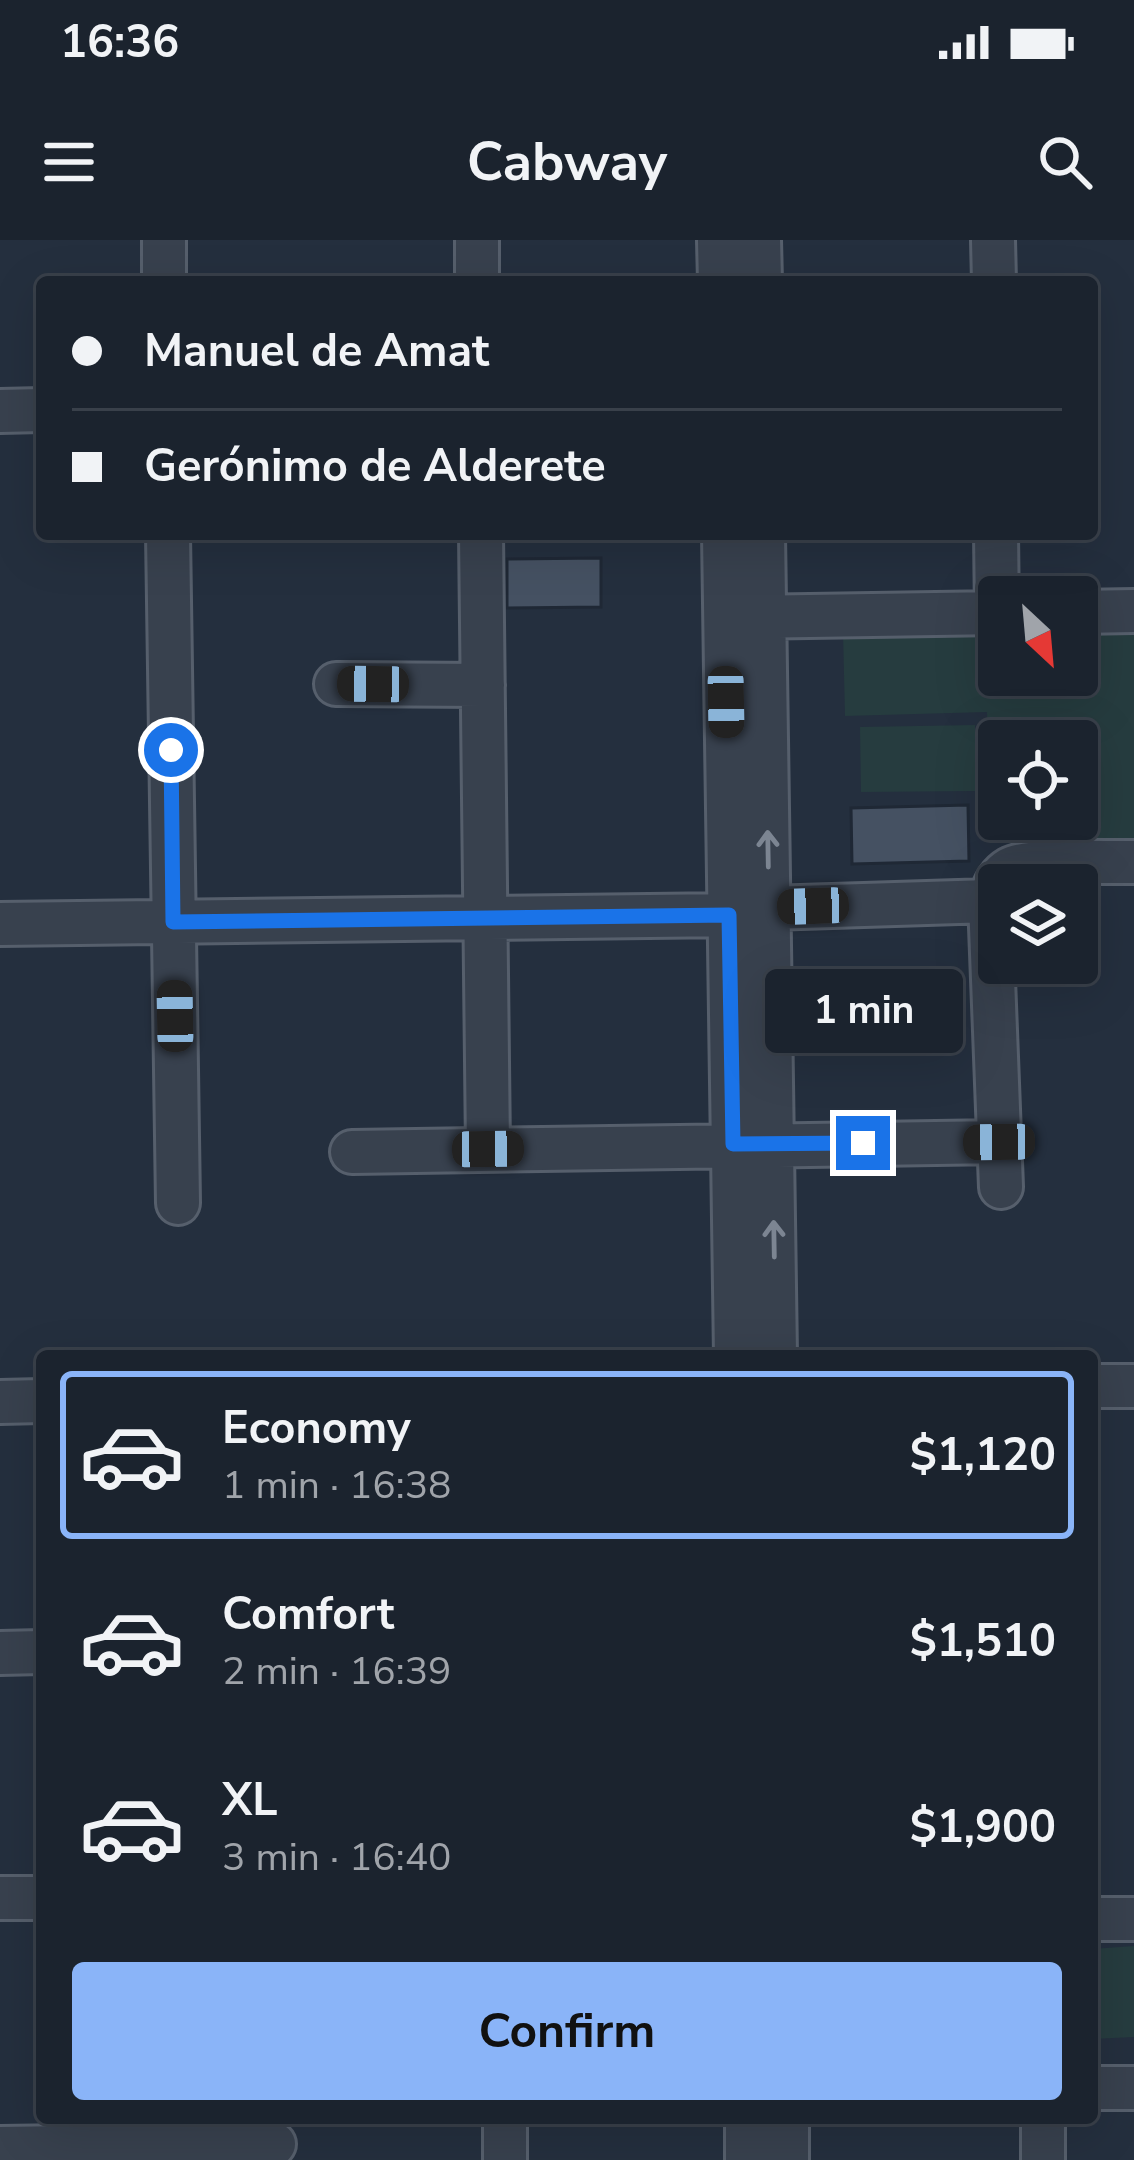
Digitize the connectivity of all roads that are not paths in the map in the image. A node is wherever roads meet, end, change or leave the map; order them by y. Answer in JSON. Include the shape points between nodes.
{"nodes":[{"id":1,"x":164,"y":240,"type":"edge"},
{"id":2,"x":477,"y":240,"type":"edge"},
{"id":3,"x":719,"y":240,"type":"edge"},
{"id":4,"x":759,"y":240,"type":"edge"},
{"id":5,"x":993,"y":240,"type":"edge"},
{"id":6,"x":164,"y":276,"type":"edge"},
{"id":7,"x":477,"y":276,"type":"edge"},
{"id":8,"x":720,"y":276,"type":"edge"},
{"id":9,"x":760,"y":276,"type":"edge"},
{"id":10,"x":994,"y":276,"type":"edge"},
{"id":11,"x":36,"y":410,"type":"edge"},
{"id":12,"x":0,"y":411,"type":"edge"},
{"id":13,"x":168,"y":540,"type":"edge"},
{"id":14,"x":481,"y":540,"type":"edge"},
{"id":15,"x":726,"y":540,"type":"edge"},
{"id":16,"x":762,"y":540,"type":"edge"},
{"id":17,"x":997,"y":540,"type":"edge"},
{"id":18,"x":998,"y":576,"type":"edge"},
{"id":19,"x":1134,"y":611,"type":"edge"},
{"id":20,"x":1098,"y":612,"type":"edge"},
{"id":21,"x":978,"y":613,"type":"edge"},
{"id":22,"x":745,"y":616,"type":"junction"},
{"id":23,"x":336,"y":683,"type":"dead end"},
{"id":24,"x":483,"y":686,"type":"junction"},
{"id":25,"x":1134,"y":862,"type":"edge"},
{"id":26,"x":1058,"y":864,"type":"edge"},
{"id":27,"x":978,"y":901,"type":"edge"},
{"id":28,"x":749,"y":911,"type":"junction"},
{"id":29,"x":485,"y":918,"type":"junction"},
{"id":30,"x":173,"y":922,"type":"junction"},
{"id":31,"x":0,"y":924,"type":"edge"},
{"id":32,"x":993,"y":984,"type":"edge"},
{"id":33,"x":999,"y":1142,"type":"junction"},
{"id":34,"x":752,"y":1144,"type":"junction"},
{"id":35,"x":488,"y":1149,"type":"junction"},
{"id":36,"x":352,"y":1152,"type":"dead end"},
{"id":37,"x":1001,"y":1187,"type":"dead end"},
{"id":38,"x":178,"y":1203,"type":"dead end"},
{"id":39,"x":736,"y":1350,"type":"edge"},
{"id":40,"x":774,"y":1350,"type":"edge"},
{"id":41,"x":1134,"y":1385,"type":"edge"},
{"id":42,"x":1098,"y":1386,"type":"edge"},
{"id":43,"x":36,"y":1401,"type":"edge"},
{"id":44,"x":0,"y":1402,"type":"edge"},
{"id":45,"x":0,"y":1652,"type":"edge"},
{"id":46,"x":36,"y":1652,"type":"edge"},
{"id":47,"x":0,"y":1898,"type":"edge"},
{"id":48,"x":36,"y":1898,"type":"edge"},
{"id":49,"x":1134,"y":1918,"type":"edge"},
{"id":50,"x":1098,"y":1919,"type":"edge"},
{"id":51,"x":1098,"y":2088,"type":"edge"},
{"id":52,"x":1134,"y":2088,"type":"edge"},
{"id":53,"x":505,"y":2124,"type":"edge"},
{"id":54,"x":747,"y":2124,"type":"edge"},
{"id":55,"x":787,"y":2124,"type":"edge"},
{"id":56,"x":1043,"y":2124,"type":"edge"},
{"id":57,"x":274,"y":2141,"type":"edge"},
{"id":58,"x":0,"y":2148,"type":"edge"},
{"id":59,"x":506,"y":2160,"type":"edge"},
{"id":60,"x":747,"y":2160,"type":"edge"},
{"id":61,"x":787,"y":2160,"type":"edge"},
{"id":62,"x":1043,"y":2160,"type":"edge"}],
"edges":[{"from":1,"to":6,"type":"street"},
{"from":2,"to":7,"type":"street"},
{"from":3,"to":8,"type":"street"},
{"from":4,"to":9,"type":"street"},
{"from":5,"to":10,"type":"street"},
{"from":11,"to":12,"type":"street"},
{"from":13,"to":30,"type":"street"},
{"from":14,"to":24,"type":"street"},
{"from":15,"to":22,"type":"street"},
{"from":16,"to":22,"type":"street"},
{"from":17,"to":18,"type":"street"},
{"from":19,"to":20,"type":"street"},
{"from":21,"to":22,"type":"street"},
{"from":22,"to":28,"type":"street"},
{"from":23,"to":24,"type":"street"},
{"from":24,"to":29,"type":"street"},
{"from":25,"to":26,"type":"street"},
{"from":27,"to":28,"type":"street"},
{"from":28,"to":29,"type":"street"},
{"from":28,"to":34,"type":"street"},
{"from":29,"to":30,"type":"street"},
{"from":29,"to":35,"type":"street"},
{"from":30,"to":31,"type":"street"},
{"from":30,"to":38,"type":"street"},
{"from":32,"to":33,"type":"street"},
{"from":33,"to":34,"type":"street"},
{"from":33,"to":37,"type":"street"},
{"from":34,"to":35,"type":"street"},
{"from":34,"to":39,"type":"street"},
{"from":40,"to":34,"type":"street","one_way":true},
{"from":35,"to":36,"type":"street"},
{"from":41,"to":42,"type":"street"},
{"from":43,"to":44,"type":"street"},
{"from":45,"to":46,"type":"street"},
{"from":47,"to":48,"type":"street"},
{"from":49,"to":50,"type":"street"},
{"from":51,"to":52,"type":"street"},
{"from":53,"to":59,"type":"street"},
{"from":54,"to":60,"type":"street"},
{"from":55,"to":61,"type":"street"},
{"from":56,"to":62,"type":"street"},
{"from":57,"to":58,"type":"street"}]}
